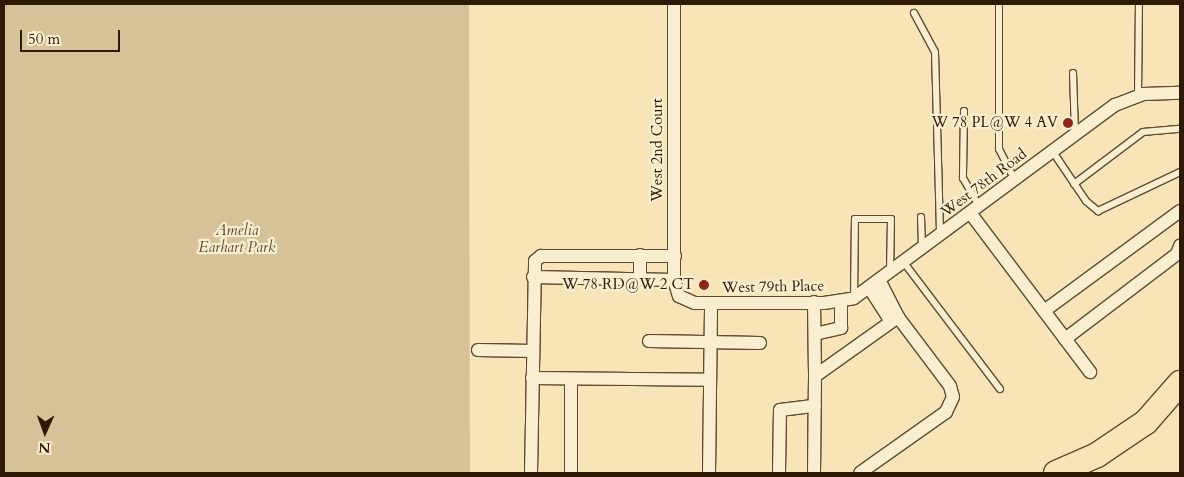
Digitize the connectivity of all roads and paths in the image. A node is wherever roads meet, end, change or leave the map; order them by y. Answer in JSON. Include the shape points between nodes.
{"nodes":[{"id":1,"x":674,"y":4,"type":"edge"},
{"id":2,"x":999,"y":4,"type":"edge"},
{"id":3,"x":1138,"y":4,"type":"edge"},
{"id":4,"x":914,"y":14,"type":"dead end"},
{"id":5,"x":1072,"y":73,"type":"dead end"},
{"id":6,"x":1180,"y":94,"type":"edge"},
{"id":7,"x":1138,"y":96,"type":"junction"},
{"id":8,"x":964,"y":110,"type":"dead end"},
{"id":9,"x":1180,"y":129,"type":"edge"},
{"id":10,"x":1075,"y":134,"type":"junction"},
{"id":11,"x":1053,"y":152,"type":"junction"},
{"id":12,"x":1180,"y":172,"type":"edge"},
{"id":13,"x":1015,"y":180,"type":"junction"},
{"id":14,"x":1074,"y":184,"type":"junction"},
{"id":15,"x":975,"y":210,"type":"junction"},
{"id":16,"x":1180,"y":211,"type":"edge"},
{"id":17,"x":921,"y":217,"type":"dead end"},
{"id":18,"x":940,"y":238,"type":"junction"},
{"id":19,"x":1180,"y":246,"type":"edge"},
{"id":20,"x":922,"y":251,"type":"junction"},
{"id":21,"x":640,"y":255,"type":"junction"},
{"id":22,"x":675,"y":256,"type":"junction"},
{"id":23,"x":905,"y":264,"type":"junction"},
{"id":24,"x":533,"y":277,"type":"junction"},
{"id":25,"x":640,"y":279,"type":"junction"},
{"id":26,"x":674,"y":280,"type":"junction"},
{"id":27,"x":876,"y":284,"type":"junction"},
{"id":28,"x":680,"y":296,"type":"joint"},
{"id":29,"x":848,"y":299,"type":"junction"},
{"id":30,"x":814,"y":302,"type":"junction"},
{"id":31,"x":710,"y":304,"type":"junction"},
{"id":32,"x":1044,"y":311,"type":"junction"},
{"id":33,"x":898,"y":317,"type":"junction"},
{"id":34,"x":815,"y":334,"type":"junction"},
{"id":35,"x":1065,"y":339,"type":"junction"},
{"id":36,"x":648,"y":341,"type":"dead end"},
{"id":37,"x":709,"y":342,"type":"junction"},
{"id":38,"x":760,"y":343,"type":"dead end"},
{"id":39,"x":478,"y":350,"type":"dead end"},
{"id":40,"x":533,"y":351,"type":"junction"},
{"id":41,"x":1090,"y":372,"type":"dead end"},
{"id":42,"x":815,"y":376,"type":"junction"},
{"id":43,"x":532,"y":378,"type":"junction"},
{"id":44,"x":571,"y":379,"type":"junction"},
{"id":45,"x":709,"y":380,"type":"junction"},
{"id":46,"x":1180,"y":383,"type":"edge"},
{"id":47,"x":1000,"y":389,"type":"dead end"},
{"id":48,"x":815,"y":406,"type":"junction"},
{"id":49,"x":531,"y":473,"type":"edge"},
{"id":50,"x":571,"y":473,"type":"edge"},
{"id":51,"x":709,"y":473,"type":"edge"},
{"id":52,"x":779,"y":473,"type":"edge"},
{"id":53,"x":814,"y":473,"type":"edge"},
{"id":54,"x":860,"y":473,"type":"edge"},
{"id":55,"x":1056,"y":473,"type":"edge"}],
"edges":[{"from":1,"to":22,"type":"street","name":"West 2nd Court"},
{"from":2,"to":13,"type":"lane","via":[[999,149]]},
{"from":3,"to":7,"type":"lane"},
{"from":4,"to":18,"type":"lane","via":[[935,52]]},
{"from":5,"to":10,"type":"lane"},
{"from":6,"to":7,"type":"street","name":"West 78th Road"},
{"from":7,"to":10,"type":"street","name":"West 78th Road","via":[[1115,105]]},
{"from":8,"to":15,"type":"lane","via":[[963,178]]},
{"from":9,"to":14,"type":"lane","via":[[1143,132]]},
{"from":10,"to":11,"type":"street","name":"West 78th Road"},
{"from":11,"to":13,"type":"street","name":"West 78th Road"},
{"from":11,"to":14,"type":"lane"},
{"from":12,"to":14,"type":"lane","via":[[1098,211]]},
{"from":13,"to":15,"type":"street","name":"West 78th Road"},
{"from":15,"to":18,"type":"street","name":"West 78th Road"},
{"from":15,"to":32,"type":"street"},
{"from":16,"to":32,"type":"street"},
{"from":17,"to":20,"type":"lane"},
{"from":18,"to":20,"type":"street","name":"West 78th Road"},
{"from":19,"to":35,"type":"street","via":[[1177,254]]},
{"from":20,"to":23,"type":"street","name":"West 78th Road"},
{"from":21,"to":22,"type":"street"},
{"from":21,"to":24,"type":"street","via":[[541,256],[535,261]]},
{"from":21,"to":25,"type":"street"},
{"from":22,"to":26,"type":"street","name":"West 2nd Court"},
{"from":23,"to":27,"type":"street","name":"West 78th Road"},
{"from":23,"to":47,"type":"lane"},
{"from":24,"to":25,"type":"street"},
{"from":24,"to":40,"type":"street"},
{"from":25,"to":26,"type":"street"},
{"from":26,"to":28,"type":"street","name":"West 2nd Court"},
{"from":27,"to":29,"type":"street","name":"West 79th Place"},
{"from":27,"to":29,"type":"lane","via":[[891,220],[855,219]]},
{"from":27,"to":33,"type":"street"},
{"from":28,"to":31,"type":"street","name":"West 79th Place"},
{"from":29,"to":30,"type":"street","name":"West 79th Place"},
{"from":29,"to":34,"type":"street","via":[[842,328]]},
{"from":30,"to":31,"type":"street","name":"West 79th Place"},
{"from":30,"to":34,"type":"street"},
{"from":31,"to":37,"type":"street"},
{"from":32,"to":35,"type":"street"},
{"from":33,"to":42,"type":"street"},
{"from":33,"to":54,"type":"street","via":[[950,386],[952,401],[946,412]]},
{"from":34,"to":42,"type":"street"},
{"from":35,"to":41,"type":"street"},
{"from":36,"to":37,"type":"street"},
{"from":37,"to":38,"type":"street"},
{"from":37,"to":45,"type":"street"},
{"from":39,"to":40,"type":"street"},
{"from":40,"to":43,"type":"street"},
{"from":42,"to":48,"type":"street"},
{"from":43,"to":44,"type":"street"},
{"from":43,"to":49,"type":"street"},
{"from":44,"to":45,"type":"street"},
{"from":44,"to":50,"type":"street"},
{"from":45,"to":51,"type":"street"},
{"from":46,"to":55,"type":"highway","via":[[1146,422],[1096,455]]},
{"from":48,"to":52,"type":"street","via":[[780,410]]},
{"from":48,"to":53,"type":"street"}]}
